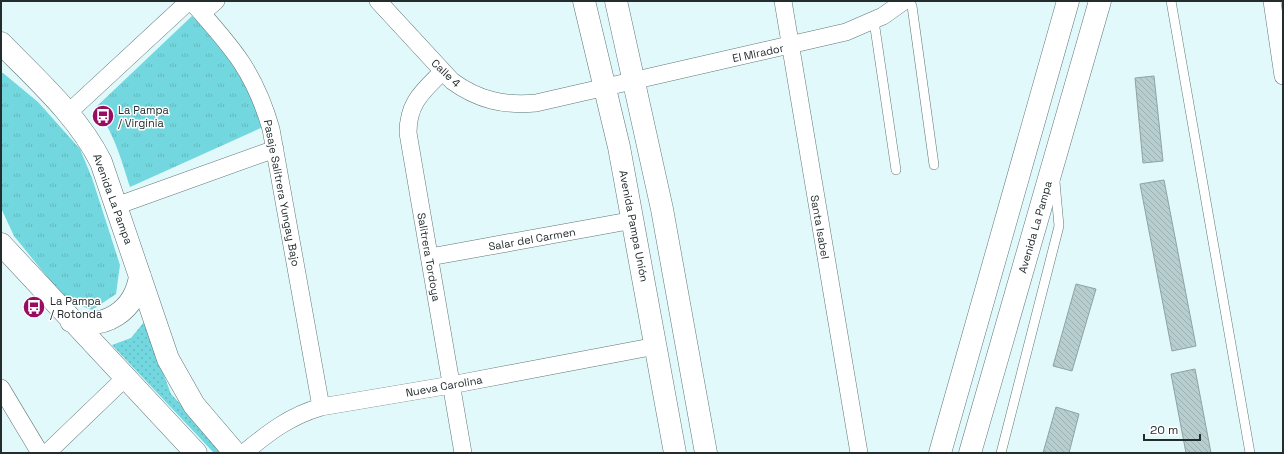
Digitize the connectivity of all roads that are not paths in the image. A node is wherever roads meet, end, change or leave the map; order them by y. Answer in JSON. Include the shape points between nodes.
{"nodes":[{"id":1,"x":216,"y":1,"type":"edge"},
{"id":2,"x":584,"y":1,"type":"edge"},
{"id":3,"x":616,"y":1,"type":"edge"},
{"id":4,"x":783,"y":1,"type":"edge"},
{"id":5,"x":904,"y":1,"type":"edge"},
{"id":6,"x":909,"y":1,"type":"edge"},
{"id":7,"x":1068,"y":1,"type":"edge"},
{"id":8,"x":1100,"y":1,"type":"edge"},
{"id":9,"x":1171,"y":1,"type":"edge"},
{"id":10,"x":1272,"y":1,"type":"edge"},
{"id":11,"x":388,"y":4,"type":"edge"},
{"id":12,"x":194,"y":5,"type":"edge"},
{"id":13,"x":874,"y":21,"type":"junction"},
{"id":14,"x":789,"y":46,"type":"junction"},
{"id":15,"x":5,"y":51,"type":"edge"},
{"id":16,"x":442,"y":72,"type":"junction"},
{"id":17,"x":1283,"y":76,"type":"edge"},
{"id":18,"x":635,"y":80,"type":"junction"},
{"id":19,"x":605,"y":87,"type":"junction"},
{"id":20,"x":68,"y":113,"type":"junction"},
{"id":21,"x":275,"y":149,"type":"junction"},
{"id":22,"x":1053,"y":163,"type":"junction"},
{"id":23,"x":934,"y":165,"type":"dead end"},
{"id":24,"x":896,"y":170,"type":"dead end"},
{"id":25,"x":116,"y":206,"type":"junction"},
{"id":26,"x":634,"y":220,"type":"junction"},
{"id":27,"x":2,"y":246,"type":"edge"},
{"id":28,"x":430,"y":257,"type":"junction"},
{"id":29,"x":140,"y":276,"type":"junction"},
{"id":30,"x":71,"y":320,"type":"junction"},
{"id":31,"x":656,"y":346,"type":"junction"},
{"id":32,"x":125,"y":378,"type":"junction"},
{"id":33,"x":451,"y":385,"type":"junction"},
{"id":34,"x":1,"y":388,"type":"edge"},
{"id":35,"x":321,"y":407,"type":"junction"},
{"id":36,"x":40,"y":453,"type":"edge"},
{"id":37,"x":47,"y":453,"type":"edge"},
{"id":38,"x":196,"y":453,"type":"edge"},
{"id":39,"x":235,"y":453,"type":"edge"},
{"id":40,"x":244,"y":453,"type":"edge"},
{"id":41,"x":463,"y":453,"type":"edge"},
{"id":42,"x":675,"y":453,"type":"edge"},
{"id":43,"x":706,"y":453,"type":"edge"},
{"id":44,"x":859,"y":453,"type":"edge"},
{"id":45,"x":940,"y":453,"type":"edge"},
{"id":46,"x":970,"y":453,"type":"edge"},
{"id":47,"x":1001,"y":453,"type":"edge"},
{"id":48,"x":1250,"y":453,"type":"edge"}],
"edges":[{"from":1,"to":12,"type":"street"},
{"from":2,"to":19,"type":"street","name":"Avenida Pampa Unión"},
{"from":3,"to":18,"type":"street"},
{"from":4,"to":14,"type":"street","name":"Santa Isabel"},
{"from":5,"to":13,"type":"street","name":"El Mirador"},
{"from":6,"to":23,"type":"lane","via":[[912,6]]},
{"from":7,"to":45,"type":"street"},
{"from":8,"to":22,"type":"street","name":"Avenida La Pampa"},
{"from":9,"to":48,"type":"lane"},
{"from":10,"to":17,"type":"street"},
{"from":11,"to":16,"type":"street","name":"Calle 4"},
{"from":12,"to":20,"type":"street"},
{"from":12,"to":21,"type":"street","name":"Pasaje Salitrera Yungay Bajo","via":[[227,41],[250,73],[266,110]]},
{"from":13,"to":14,"type":"street","name":"El Mirador","via":[[846,32]]},
{"from":13,"to":24,"type":"lane"},
{"from":14,"to":18,"type":"street","name":"El Mirador"},
{"from":14,"to":44,"type":"street","name":"Santa Isabel"},
{"from":15,"to":20,"type":"street","name":"Avenida La Pampa"},
{"from":16,"to":19,"type":"street","name":"Calle 4","via":[[463,89],[504,104],[536,103]]},
{"from":16,"to":28,"type":"street","name":"Salitrera Tordoya","via":[[418,96],[410,111],[408,122]]},
{"from":18,"to":19,"type":"street","name":"El Mirador"},
{"from":18,"to":43,"type":"street","via":[[662,209]]},
{"from":19,"to":26,"type":"street","name":"Avenida Pampa Unión"},
{"from":20,"to":25,"type":"street","name":"Avenida La Pampa","via":[[92,145],[101,162]]},
{"from":21,"to":25,"type":"street"},
{"from":21,"to":35,"type":"street","name":"Pasaje Salitrera Yungay Bajo"},
{"from":22,"to":46,"type":"street","name":"Avenida La Pampa"},
{"from":22,"to":47,"type":"lane","via":[[1059,226]]},
{"from":25,"to":29,"type":"street","name":"Avenida La Pampa"},
{"from":26,"to":28,"type":"street","name":"Salar del Carmen"},
{"from":26,"to":31,"type":"street","name":"Avenida Pampa Unión"},
{"from":27,"to":30,"type":"street"},
{"from":28,"to":33,"type":"street","name":"Salitrera Tordoya"},
{"from":29,"to":30,"type":"street","via":[[134,298],[119,314],[91,324]]},
{"from":29,"to":39,"type":"street","name":"Avenida La Pampa","via":[[166,353],[180,383],[209,425]]},
{"from":30,"to":32,"type":"street"},
{"from":31,"to":33,"type":"street","name":"Nueva Carolina"},
{"from":31,"to":42,"type":"street","name":"Avenida Pampa Unión"},
{"from":32,"to":37,"type":"street"},
{"from":32,"to":38,"type":"street"},
{"from":33,"to":35,"type":"street","name":"Nueva Carolina"},
{"from":33,"to":41,"type":"street","name":"Salitrera Tordoya"},
{"from":34,"to":36,"type":"street"},
{"from":35,"to":40,"type":"street","name":"Nueva Carolina","via":[[280,424]]}]}
